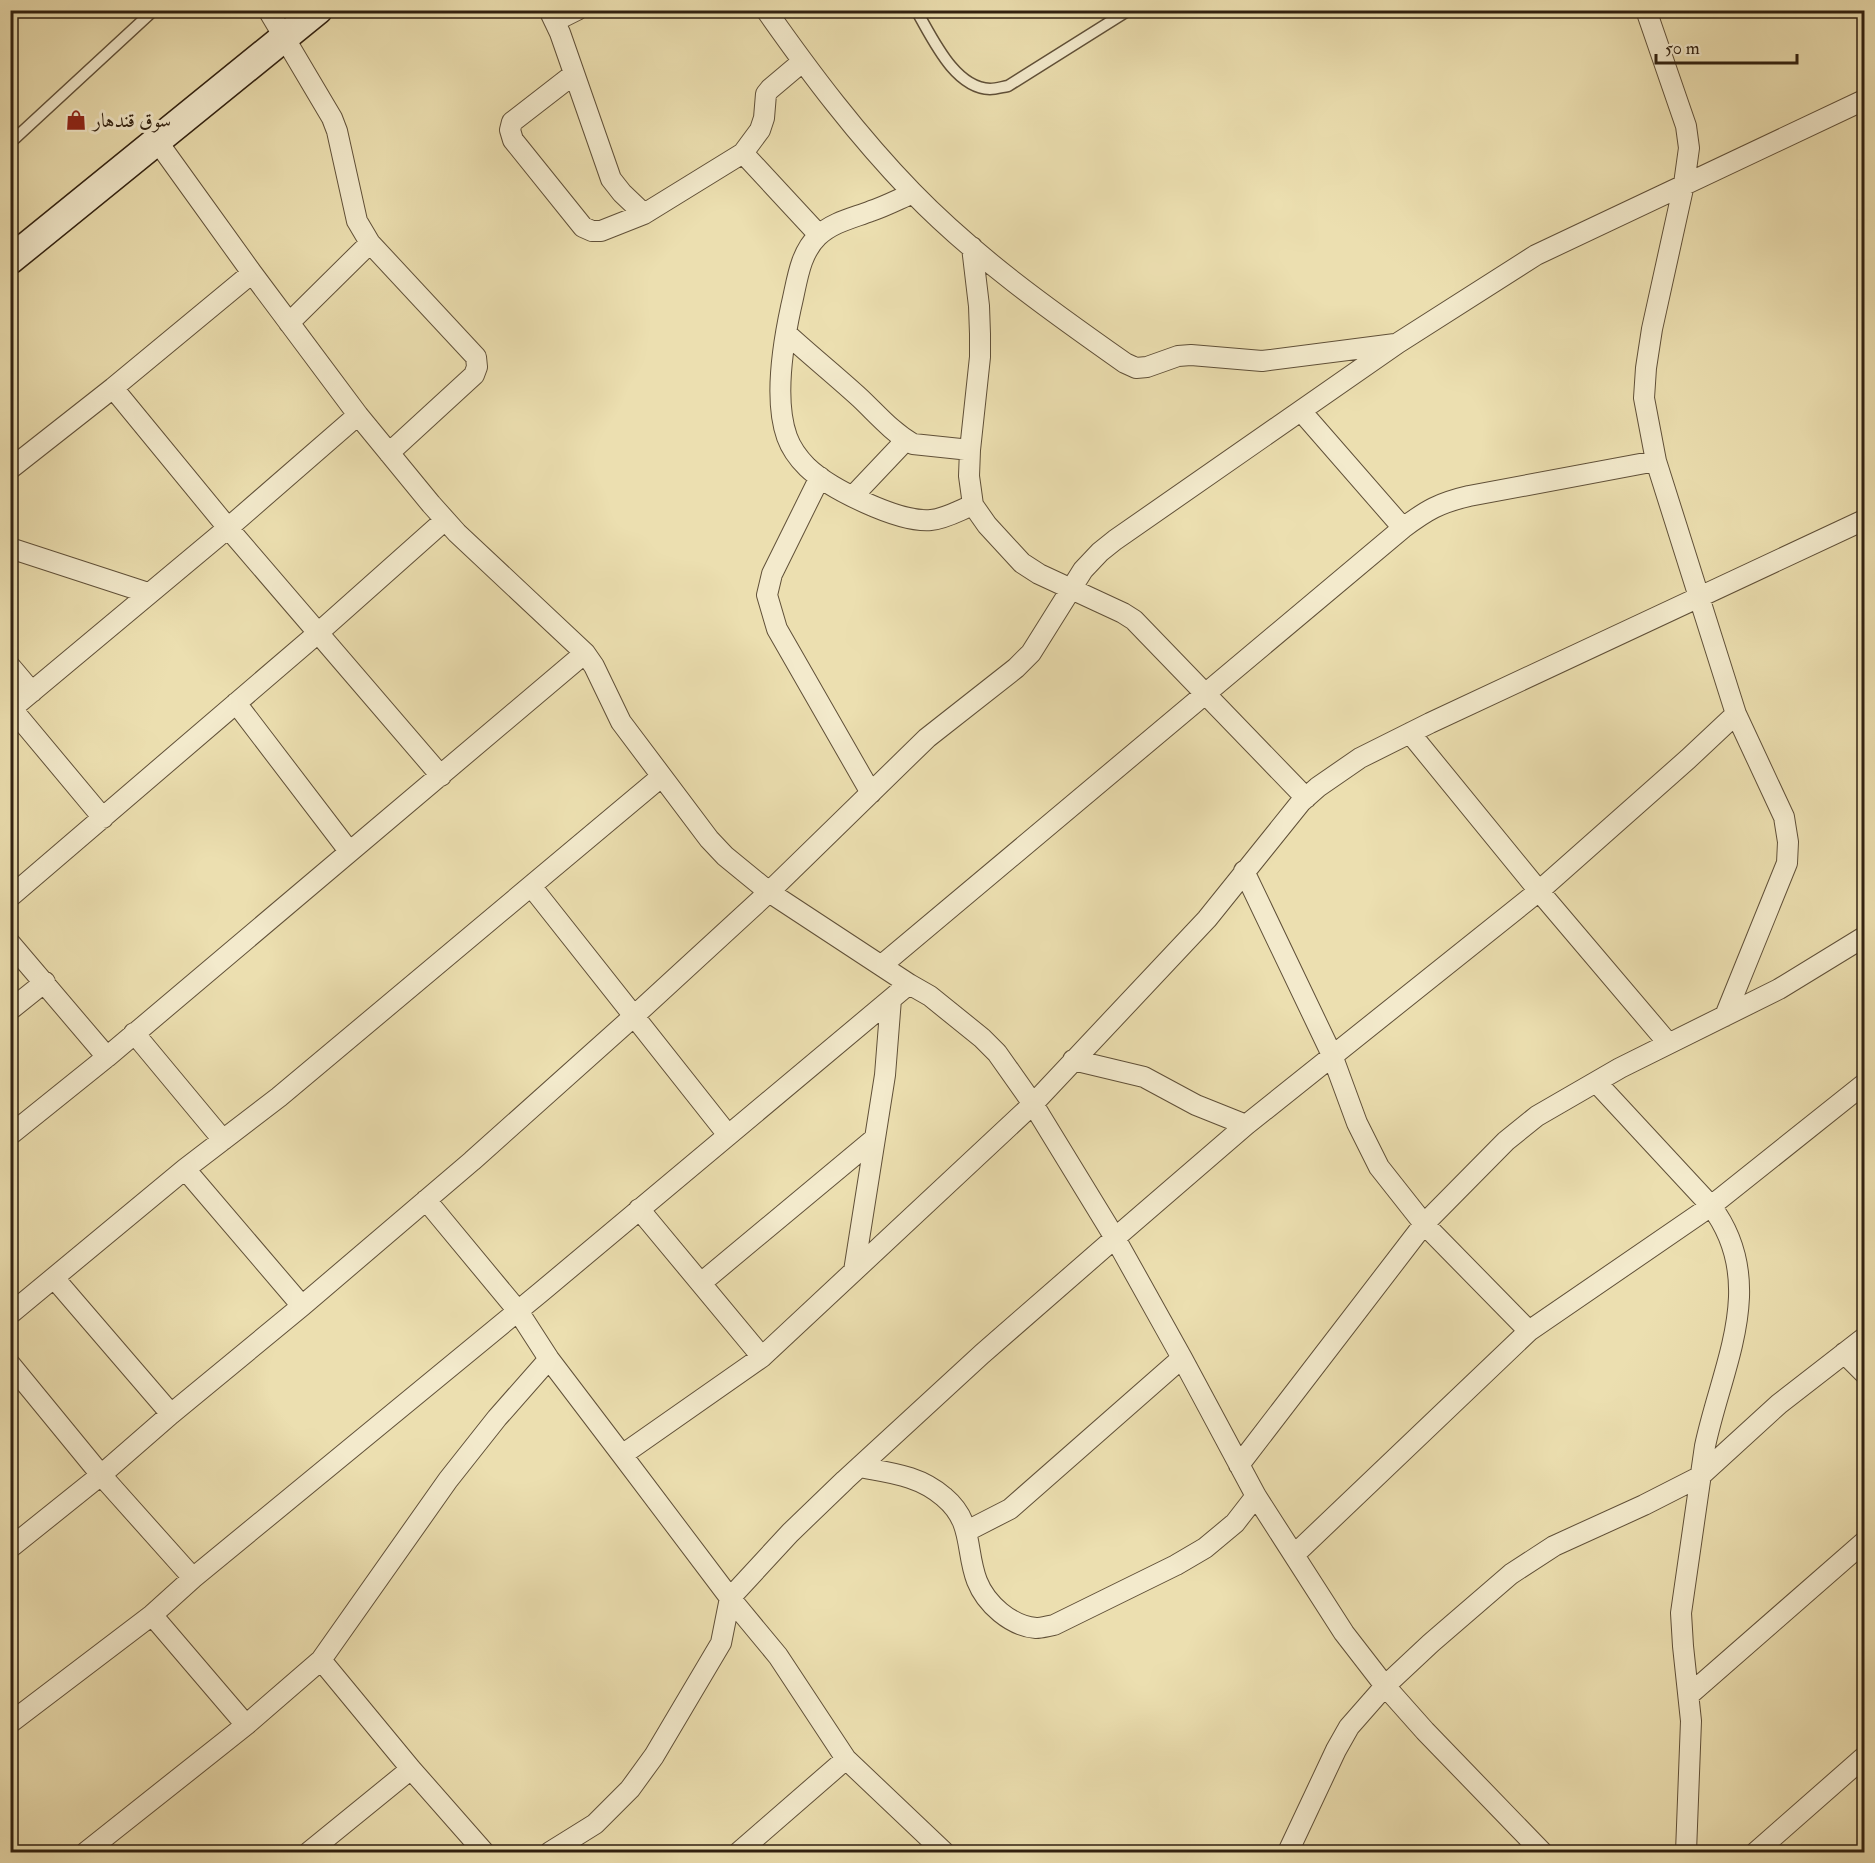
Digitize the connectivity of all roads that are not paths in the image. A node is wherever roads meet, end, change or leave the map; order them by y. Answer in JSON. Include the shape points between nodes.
{"nodes":[{"id":1,"x":154,"y":10,"type":"edge"},
{"id":2,"x":268,"y":10,"type":"edge"},
{"id":3,"x":318,"y":10,"type":"edge"},
{"id":4,"x":577,"y":10,"type":"edge"},
{"id":5,"x":766,"y":10,"type":"edge"},
{"id":6,"x":916,"y":10,"type":"edge"},
{"id":7,"x":1130,"y":10,"type":"edge"},
{"id":8,"x":1646,"y":10,"type":"edge"},
{"id":9,"x":552,"y":16,"type":"edge"},
{"id":10,"x":285,"y":38,"type":"junction"},
{"id":11,"x":802,"y":62,"type":"junction"},
{"id":12,"x":574,"y":74,"type":"junction"},
{"id":13,"x":1864,"y":100,"type":"edge"},
{"id":14,"x":157,"y":141,"type":"junction"},
{"id":15,"x":10,"y":143,"type":"edge"},
{"id":16,"x":742,"y":153,"type":"junction"},
{"id":17,"x":1684,"y":184,"type":"junction"},
{"id":18,"x":913,"y":193,"type":"junction"},
{"id":19,"x":644,"y":214,"type":"junction"},
{"id":20,"x":819,"y":235,"type":"junction"},
{"id":21,"x":370,"y":243,"type":"junction"},
{"id":22,"x":972,"y":248,"type":"junction"},
{"id":23,"x":10,"y":260,"type":"edge"},
{"id":24,"x":252,"y":273,"type":"junction"},
{"id":25,"x":289,"y":322,"type":"junction"},
{"id":26,"x":786,"y":333,"type":"junction"},
{"id":27,"x":1398,"y":344,"type":"junction"},
{"id":28,"x":113,"y":388,"type":"junction"},
{"id":29,"x":1301,"y":411,"type":"junction"},
{"id":30,"x":358,"y":415,"type":"junction"},
{"id":31,"x":906,"y":440,"type":"junction"},
{"id":32,"x":970,"y":450,"type":"junction"},
{"id":33,"x":389,"y":453,"type":"junction"},
{"id":34,"x":1656,"y":461,"type":"junction"},
{"id":35,"x":10,"y":469,"type":"edge"},
{"id":36,"x":820,"y":477,"type":"junction"},
{"id":37,"x":853,"y":496,"type":"junction"},
{"id":38,"x":973,"y":505,"type":"junction"},
{"id":39,"x":445,"y":520,"type":"junction"},
{"id":40,"x":1864,"y":520,"type":"edge"},
{"id":41,"x":228,"y":528,"type":"junction"},
{"id":42,"x":1403,"y":528,"type":"junction"},
{"id":43,"x":10,"y":548,"type":"edge"},
{"id":44,"x":1070,"y":589,"type":"junction"},
{"id":45,"x":148,"y":593,"type":"junction"},
{"id":46,"x":1700,"y":597,"type":"junction"},
{"id":47,"x":318,"y":633,"type":"junction"},
{"id":48,"x":585,"y":652,"type":"junction"},
{"id":49,"x":10,"y":666,"type":"edge"},
{"id":50,"x":32,"y":692,"type":"junction"},
{"id":51,"x":1205,"y":694,"type":"junction"},
{"id":52,"x":236,"y":703,"type":"junction"},
{"id":53,"x":11,"y":710,"type":"edge"},
{"id":54,"x":1736,"y":714,"type":"junction"},
{"id":55,"x":1410,"y":733,"type":"junction"},
{"id":56,"x":441,"y":776,"type":"junction"},
{"id":57,"x":661,"y":777,"type":"junction"},
{"id":58,"x":871,"y":794,"type":"junction"},
{"id":59,"x":1306,"y":798,"type":"junction"},
{"id":60,"x":103,"y":818,"type":"junction"},
{"id":61,"x":349,"y":851,"type":"junction"},
{"id":62,"x":1245,"y":872,"type":"junction"},
{"id":63,"x":531,"y":886,"type":"junction"},
{"id":64,"x":769,"y":891,"type":"junction"},
{"id":65,"x":1539,"y":891,"type":"junction"},
{"id":66,"x":10,"y":897,"type":"edge"},
{"id":67,"x":1864,"y":937,"type":"edge"},
{"id":68,"x":10,"y":943,"type":"edge"},
{"id":69,"x":882,"y":965,"type":"junction"},
{"id":70,"x":45,"y":982,"type":"junction"},
{"id":71,"x":909,"y":984,"type":"junction"},
{"id":72,"x":891,"y":999,"type":"junction"},
{"id":73,"x":10,"y":1010,"type":"edge"},
{"id":74,"x":1725,"y":1016,"type":"junction"},
{"id":75,"x":633,"y":1017,"type":"junction"},
{"id":76,"x":134,"y":1033,"type":"junction"},
{"id":77,"x":1668,"y":1043,"type":"junction"},
{"id":78,"x":1332,"y":1055,"type":"junction"},
{"id":79,"x":107,"y":1057,"type":"junction"},
{"id":80,"x":1073,"y":1060,"type":"junction"},
{"id":81,"x":1596,"y":1082,"type":"junction"},
{"id":82,"x":1864,"y":1084,"type":"edge"},
{"id":83,"x":1033,"y":1104,"type":"junction"},
{"id":84,"x":1246,"y":1125,"type":"junction"},
{"id":85,"x":10,"y":1135,"type":"edge"},
{"id":86,"x":728,"y":1135,"type":"junction"},
{"id":87,"x":874,"y":1139,"type":"junction"},
{"id":88,"x":223,"y":1140,"type":"junction"},
{"id":89,"x":185,"y":1169,"type":"junction"},
{"id":90,"x":426,"y":1200,"type":"junction"},
{"id":91,"x":1711,"y":1206,"type":"junction"},
{"id":92,"x":639,"y":1209,"type":"junction"},
{"id":93,"x":1424,"y":1224,"type":"junction"},
{"id":94,"x":1115,"y":1238,"type":"junction"},
{"id":95,"x":854,"y":1271,"type":"junction"},
{"id":96,"x":54,"y":1278,"type":"junction"},
{"id":97,"x":701,"y":1283,"type":"junction"},
{"id":98,"x":302,"y":1306,"type":"junction"},
{"id":99,"x":518,"y":1311,"type":"junction"},
{"id":100,"x":10,"y":1314,"type":"edge"},
{"id":101,"x":1528,"y":1331,"type":"junction"},
{"id":102,"x":1864,"y":1338,"type":"edge"},
{"id":103,"x":1844,"y":1353,"type":"junction"},
{"id":104,"x":762,"y":1357,"type":"junction"},
{"id":105,"x":1182,"y":1358,"type":"junction"},
{"id":106,"x":549,"y":1359,"type":"junction"},
{"id":107,"x":10,"y":1364,"type":"edge"},
{"id":108,"x":1864,"y":1373,"type":"edge"},
{"id":109,"x":171,"y":1414,"type":"junction"},
{"id":110,"x":622,"y":1455,"type":"junction"},
{"id":111,"x":1239,"y":1465,"type":"junction"},
{"id":112,"x":859,"y":1467,"type":"junction"},
{"id":113,"x":101,"y":1475,"type":"junction"},
{"id":114,"x":1700,"y":1477,"type":"junction"},
{"id":115,"x":1256,"y":1496,"type":"junction"},
{"id":116,"x":967,"y":1531,"type":"junction"},
{"id":117,"x":1864,"y":1542,"type":"edge"},
{"id":118,"x":10,"y":1548,"type":"edge"},
{"id":119,"x":1294,"y":1555,"type":"junction"},
{"id":120,"x":193,"y":1578,"type":"junction"},
{"id":121,"x":730,"y":1598,"type":"junction"},
{"id":122,"x":152,"y":1615,"type":"junction"},
{"id":123,"x":321,"y":1660,"type":"junction"},
{"id":124,"x":1385,"y":1686,"type":"junction"},
{"id":125,"x":1689,"y":1695,"type":"junction"},
{"id":126,"x":10,"y":1723,"type":"edge"},
{"id":127,"x":246,"y":1725,"type":"junction"},
{"id":128,"x":1864,"y":1757,"type":"edge"},
{"id":129,"x":846,"y":1759,"type":"junction"},
{"id":130,"x":411,"y":1769,"type":"junction"},
{"id":131,"x":86,"y":1852,"type":"edge"},
{"id":132,"x":309,"y":1852,"type":"edge"},
{"id":133,"x":484,"y":1852,"type":"edge"},
{"id":134,"x":550,"y":1852,"type":"edge"},
{"id":135,"x":739,"y":1852,"type":"edge"},
{"id":136,"x":944,"y":1852,"type":"edge"},
{"id":137,"x":1288,"y":1852,"type":"edge"},
{"id":138,"x":1542,"y":1852,"type":"edge"},
{"id":139,"x":1686,"y":1852,"type":"edge"},
{"id":140,"x":1756,"y":1852,"type":"edge"}],
"edges":[{"from":1,"to":15,"type":"lane"},
{"from":2,"to":10,"type":"street"},
{"from":3,"to":10,"type":"main road"},
{"from":4,"to":9,"type":"street"},
{"from":5,"to":11,"type":"street"},
{"from":6,"to":7,"type":"lane","via":[[955,70],[967,82],[991,89],[1008,86]]},
{"from":8,"to":17,"type":"street","via":[[1686,126],[1689,148]]},
{"from":9,"to":12,"type":"street"},
{"from":10,"to":14,"type":"main road"},
{"from":10,"to":21,"type":"street","via":[[332,118],[357,221]]},
{"from":11,"to":16,"type":"street","via":[[766,94],[760,130]]},
{"from":11,"to":18,"type":"street","via":[[838,110]]},
{"from":12,"to":19,"type":"street","via":[[611,179]]},
{"from":12,"to":19,"type":"street","via":[[512,122],[513,140],[583,227],[601,231]]},
{"from":13,"to":17,"type":"street"},
{"from":14,"to":23,"type":"main road"},
{"from":14,"to":24,"type":"street"},
{"from":16,"to":19,"type":"street"},
{"from":16,"to":20,"type":"street"},
{"from":17,"to":27,"type":"street","via":[[1536,255]]},
{"from":17,"to":34,"type":"street","via":[[1646,368],[1644,398]]},
{"from":18,"to":20,"type":"street","via":[[834,224]]},
{"from":18,"to":22,"type":"street"},
{"from":20,"to":26,"type":"street","via":[[803,257]]},
{"from":21,"to":25,"type":"street"},
{"from":21,"to":33,"type":"street","via":[[476,357],[477,367],[474,375]]},
{"from":22,"to":27,"type":"street","via":[[1058,316],[1136,368],[1147,368],[1178,356],[1262,361]]},
{"from":22,"to":32,"type":"street","via":[[980,357]]},
{"from":24,"to":25,"type":"street"},
{"from":24,"to":28,"type":"street"},
{"from":25,"to":30,"type":"street"},
{"from":26,"to":31,"type":"street"},
{"from":26,"to":36,"type":"street","via":[[781,413],[796,454]]},
{"from":27,"to":29,"type":"street"},
{"from":28,"to":35,"type":"street"},
{"from":28,"to":41,"type":"street"},
{"from":29,"to":42,"type":"street"},
{"from":29,"to":44,"type":"street","via":[[1115,540],[1083,570]]},
{"from":30,"to":33,"type":"street"},
{"from":30,"to":41,"type":"street"},
{"from":31,"to":32,"type":"street"},
{"from":31,"to":37,"type":"street"},
{"from":32,"to":38,"type":"street"},
{"from":33,"to":39,"type":"street"},
{"from":34,"to":42,"type":"street","via":[[1444,502]]},
{"from":34,"to":46,"type":"street"},
{"from":36,"to":37,"type":"street"},
{"from":36,"to":58,"type":"street","via":[[772,574],[767,595],[777,629]]},
{"from":37,"to":38,"type":"street","via":[[915,520],[932,520]]},
{"from":38,"to":44,"type":"street","via":[[1022,563]]},
{"from":39,"to":47,"type":"street"},
{"from":39,"to":48,"type":"street"},
{"from":40,"to":46,"type":"street"},
{"from":41,"to":45,"type":"street"},
{"from":41,"to":47,"type":"street"},
{"from":42,"to":51,"type":"street"},
{"from":43,"to":45,"type":"street"},
{"from":44,"to":51,"type":"street","via":[[1134,620]]},
{"from":44,"to":58,"type":"street","via":[[1031,653],[927,738]]},
{"from":45,"to":50,"type":"street"},
{"from":46,"to":54,"type":"street"},
{"from":46,"to":55,"type":"street"},
{"from":47,"to":52,"type":"street"},
{"from":47,"to":56,"type":"street"},
{"from":48,"to":56,"type":"street"},
{"from":48,"to":57,"type":"street","via":[[621,722]]},
{"from":49,"to":50,"type":"street"},
{"from":50,"to":53,"type":"street"},
{"from":51,"to":59,"type":"street"},
{"from":51,"to":69,"type":"street"},
{"from":52,"to":60,"type":"street"},
{"from":52,"to":61,"type":"street"},
{"from":53,"to":60,"type":"street"},
{"from":54,"to":65,"type":"street"},
{"from":54,"to":74,"type":"street","via":[[1784,817],[1788,842],[1787,863]]},
{"from":55,"to":59,"type":"street","via":[[1360,758]]},
{"from":55,"to":65,"type":"street"},
{"from":56,"to":61,"type":"street"},
{"from":57,"to":63,"type":"street"},
{"from":57,"to":64,"type":"street","via":[[724,856]]},
{"from":58,"to":64,"type":"street"},
{"from":59,"to":62,"type":"street"},
{"from":60,"to":66,"type":"street"},
{"from":61,"to":76,"type":"street"},
{"from":62,"to":78,"type":"street"},
{"from":62,"to":80,"type":"street","via":[[1192,936]]},
{"from":63,"to":75,"type":"street"},
{"from":63,"to":88,"type":"street"},
{"from":64,"to":69,"type":"street"},
{"from":64,"to":75,"type":"street"},
{"from":65,"to":77,"type":"street"},
{"from":65,"to":78,"type":"street"},
{"from":67,"to":74,"type":"street","via":[[1779,989]]},
{"from":68,"to":70,"type":"street"},
{"from":69,"to":71,"type":"street"},
{"from":70,"to":73,"type":"street"},
{"from":70,"to":79,"type":"street"},
{"from":71,"to":72,"type":"street"},
{"from":71,"to":83,"type":"street","via":[[982,1038]]},
{"from":72,"to":86,"type":"street"},
{"from":72,"to":87,"type":"street","via":[[887,1058]]},
{"from":74,"to":77,"type":"street"},
{"from":75,"to":86,"type":"street"},
{"from":75,"to":90,"type":"street"},
{"from":76,"to":79,"type":"street"},
{"from":76,"to":88,"type":"street"},
{"from":77,"to":81,"type":"street"},
{"from":78,"to":84,"type":"street"},
{"from":78,"to":93,"type":"street","via":[[1357,1123],[1379,1167]]},
{"from":79,"to":85,"type":"street"},
{"from":80,"to":83,"type":"street"},
{"from":80,"to":84,"type":"street","via":[[1144,1077],[1196,1105]]},
{"from":81,"to":91,"type":"street"},
{"from":81,"to":93,"type":"street","via":[[1537,1116],[1506,1141]]},
{"from":82,"to":91,"type":"street"},
{"from":83,"to":94,"type":"street"},
{"from":83,"to":95,"type":"street"},
{"from":84,"to":94,"type":"street"},
{"from":86,"to":92,"type":"street"},
{"from":87,"to":95,"type":"street"},
{"from":87,"to":97,"type":"street"},
{"from":88,"to":89,"type":"street"},
{"from":89,"to":96,"type":"street"},
{"from":89,"to":98,"type":"street"},
{"from":90,"to":98,"type":"street"},
{"from":90,"to":99,"type":"street"},
{"from":91,"to":101,"type":"street"},
{"from":91,"to":114,"type":"street","via":[[1730,1238],[1740,1290],[1727,1368],[1710,1424]]},
{"from":92,"to":97,"type":"street"},
{"from":92,"to":99,"type":"street"},
{"from":93,"to":101,"type":"street"},
{"from":93,"to":111,"type":"street"},
{"from":94,"to":105,"type":"street"},
{"from":94,"to":112,"type":"street"},
{"from":95,"to":104,"type":"street"},
{"from":96,"to":100,"type":"street"},
{"from":96,"to":109,"type":"street"},
{"from":97,"to":104,"type":"street"},
{"from":98,"to":109,"type":"street"},
{"from":99,"to":106,"type":"street"},
{"from":99,"to":120,"type":"street"},
{"from":101,"to":119,"type":"street"},
{"from":102,"to":103,"type":"street"},
{"from":103,"to":108,"type":"street"},
{"from":103,"to":114,"type":"street","via":[[1779,1404]]},
{"from":104,"to":110,"type":"street"},
{"from":105,"to":111,"type":"street"},
{"from":105,"to":116,"type":"street","via":[[1010,1509]]},
{"from":106,"to":110,"type":"street"},
{"from":106,"to":123,"type":"street","via":[[448,1480]]},
{"from":107,"to":113,"type":"street"},
{"from":109,"to":113,"type":"street"},
{"from":110,"to":121,"type":"street"},
{"from":111,"to":115,"type":"street"},
{"from":112,"to":116,"type":"street","via":[[906,1475],[926,1483],[946,1498]]},
{"from":112,"to":121,"type":"street"},
{"from":113,"to":118,"type":"street"},
{"from":113,"to":120,"type":"street"},
{"from":114,"to":124,"type":"street","via":[[1554,1546],[1511,1574]]},
{"from":114,"to":125,"type":"street","via":[[1681,1613]]},
{"from":115,"to":116,"type":"street","via":[[1235,1523],[1205,1548],[1054,1625],[1037,1628],[1021,1625],[989,1600],[977,1581]]},
{"from":115,"to":119,"type":"street"},
{"from":117,"to":125,"type":"street"},
{"from":119,"to":124,"type":"street","via":[[1344,1633]]},
{"from":120,"to":122,"type":"street"},
{"from":121,"to":129,"type":"street","via":[[778,1656]]},
{"from":121,"to":134,"type":"street","via":[[721,1642],[654,1756],[630,1789],[595,1824]]},
{"from":122,"to":126,"type":"street"},
{"from":122,"to":127,"type":"street"},
{"from":123,"to":127,"type":"street"},
{"from":123,"to":130,"type":"street"},
{"from":124,"to":137,"type":"street","via":[[1349,1727]]},
{"from":124,"to":138,"type":"street"},
{"from":125,"to":139,"type":"street","via":[[1691,1750]]},
{"from":127,"to":131,"type":"street"},
{"from":128,"to":140,"type":"street"},
{"from":129,"to":135,"type":"street"},
{"from":129,"to":136,"type":"street"},
{"from":130,"to":132,"type":"street"},
{"from":130,"to":133,"type":"street"}]}
